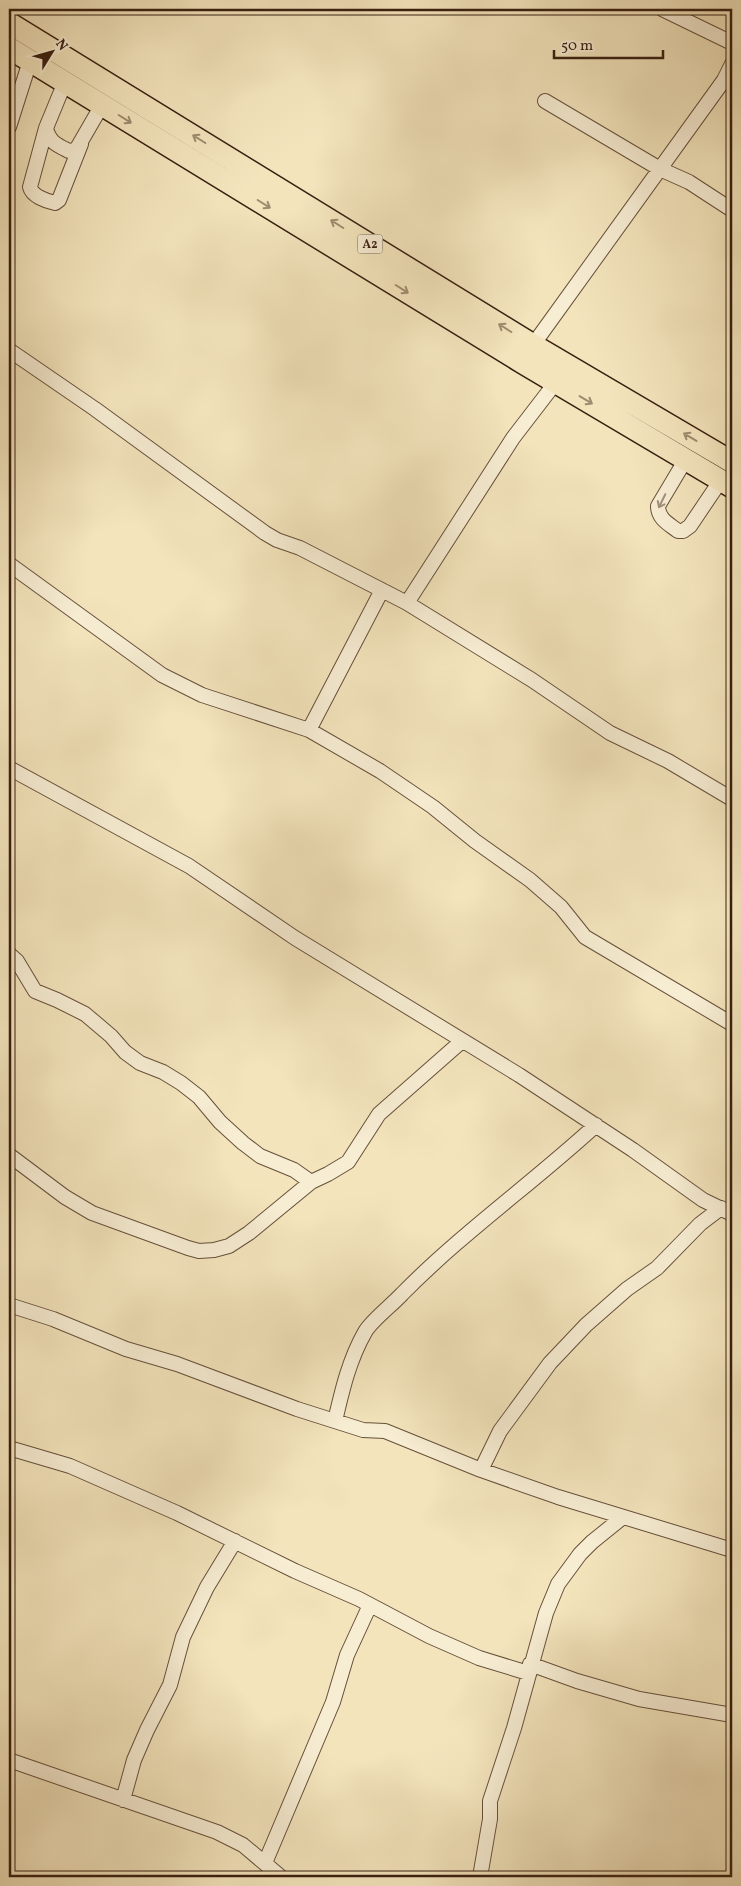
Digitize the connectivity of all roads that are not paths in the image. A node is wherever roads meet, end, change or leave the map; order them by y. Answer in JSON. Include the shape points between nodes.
{"nodes":[{"id":1,"x":662,"y":9,"type":"edge"},
{"id":2,"x":9,"y":23,"type":"edge"},
{"id":3,"x":732,"y":43,"type":"edge"},
{"id":4,"x":9,"y":48,"type":"edge"},
{"id":5,"x":30,"y":61,"type":"junction"},
{"id":6,"x":732,"y":64,"type":"edge"},
{"id":7,"x":65,"y":82,"type":"junction"},
{"id":8,"x":544,"y":101,"type":"dead end"},
{"id":9,"x":102,"y":105,"type":"junction"},
{"id":10,"x":9,"y":127,"type":"edge"},
{"id":11,"x":46,"y":128,"type":"junction"},
{"id":12,"x":81,"y":144,"type":"junction"},
{"id":13,"x":660,"y":169,"type":"junction"},
{"id":14,"x":732,"y":210,"type":"edge"},
{"id":15,"x":534,"y":345,"type":"junction"},
{"id":16,"x":9,"y":350,"type":"edge"},
{"id":17,"x":556,"y":382,"type":"junction"},
{"id":18,"x":686,"y":459,"type":"junction"},
{"id":19,"x":732,"y":462,"type":"edge"},
{"id":20,"x":726,"y":483,"type":"edge"},
{"id":21,"x":9,"y":564,"type":"edge"},
{"id":22,"x":382,"y":590,"type":"junction"},
{"id":23,"x":407,"y":603,"type":"junction"},
{"id":24,"x":309,"y":730,"type":"junction"},
{"id":25,"x":9,"y":768,"type":"edge"},
{"id":26,"x":732,"y":799,"type":"edge"},
{"id":27,"x":9,"y":954,"type":"edge"},
{"id":28,"x":732,"y":1024,"type":"edge"},
{"id":29,"x":462,"y":1041,"type":"junction"},
{"id":30,"x":596,"y":1126,"type":"junction"},
{"id":31,"x":9,"y":1155,"type":"edge"},
{"id":32,"x":311,"y":1182,"type":"junction"},
{"id":33,"x":727,"y":1211,"type":"edge"},
{"id":34,"x":9,"y":1306,"type":"edge"},
{"id":35,"x":334,"y":1422,"type":"junction"},
{"id":36,"x":9,"y":1448,"type":"edge"},
{"id":37,"x":481,"y":1470,"type":"junction"},
{"id":38,"x":623,"y":1517,"type":"junction"},
{"id":39,"x":235,"y":1540,"type":"junction"},
{"id":40,"x":732,"y":1550,"type":"edge"},
{"id":41,"x":370,"y":1605,"type":"junction"},
{"id":42,"x":529,"y":1669,"type":"junction"},
{"id":43,"x":732,"y":1715,"type":"edge"},
{"id":44,"x":9,"y":1760,"type":"edge"},
{"id":45,"x":123,"y":1800,"type":"junction"},
{"id":46,"x":265,"y":1863,"type":"junction"},
{"id":47,"x":280,"y":1877,"type":"edge"},
{"id":48,"x":480,"y":1877,"type":"edge"}],
"edges":[{"from":1,"to":3,"type":"street"},
{"from":15,"to":2,"type":"highway","number":"A2","one_way":true},
{"from":4,"to":5,"type":"highway","number":"A2"},
{"from":5,"to":7,"type":"highway","number":"A2"},
{"from":5,"to":10,"type":"street"},
{"from":6,"to":13,"type":"street"},
{"from":7,"to":9,"type":"highway","number":"A2"},
{"from":7,"to":11,"type":"street"},
{"from":8,"to":13,"type":"street"},
{"from":9,"to":12,"type":"street"},
{"from":9,"to":17,"type":"highway","number":"A2","one_way":true},
{"from":11,"to":12,"type":"street","via":[[54,144],[69,151],[76,150]]},
{"from":11,"to":12,"type":"street","via":[[30,191],[50,202],[59,200]]},
{"from":13,"to":14,"type":"street","via":[[689,182]]},
{"from":13,"to":15,"type":"street"},
{"from":19,"to":15,"type":"highway","number":"A2","one_way":true},
{"from":16,"to":22,"type":"street","via":[[277,540],[300,548]]},
{"from":17,"to":18,"type":"highway","number":"A2","one_way":true},
{"from":17,"to":23,"type":"street","via":[[513,438]]},
{"from":18,"to":20,"type":"highway","number":"A2"},
{"from":18,"to":20,"type":"street","one_way":true,"via":[[658,506],[661,518],[678,531],[690,526]]},
{"from":21,"to":24,"type":"street","via":[[162,675],[202,695]]},
{"from":22,"to":23,"type":"street"},
{"from":22,"to":24,"type":"street"},
{"from":23,"to":26,"type":"street","via":[[532,680],[610,733],[668,761]]},
{"from":24,"to":28,"type":"street","via":[[380,771],[433,807],[530,880],[561,907],[585,936]]},
{"from":25,"to":29,"type":"street","via":[[189,866],[295,938]]},
{"from":27,"to":32,"type":"street","via":[[17,961],[35,991],[85,1014],[140,1063],[163,1072],[199,1097],[220,1122],[260,1156],[294,1170]]},
{"from":29,"to":30,"type":"street"},
{"from":29,"to":32,"type":"street","via":[[379,1114],[348,1162]]},
{"from":30,"to":33,"type":"street","via":[[703,1200]]},
{"from":30,"to":35,"type":"street","via":[[430,1266],[366,1331],[346,1375]]},
{"from":31,"to":32,"type":"street","via":[[92,1213],[199,1251],[229,1246],[250,1233]]},
{"from":33,"to":37,"type":"street","via":[[700,1224],[657,1268],[586,1325],[550,1362],[500,1431]]},
{"from":34,"to":35,"type":"street","via":[[53,1319]]},
{"from":35,"to":37,"type":"street","via":[[385,1432]]},
{"from":36,"to":39,"type":"street","via":[[70,1466]]},
{"from":37,"to":38,"type":"street"},
{"from":38,"to":40,"type":"street"},
{"from":38,"to":42,"type":"street","via":[[580,1554],[558,1584]]},
{"from":39,"to":41,"type":"street"},
{"from":39,"to":45,"type":"street","via":[[207,1586],[184,1637],[170,1685],[134,1760]]},
{"from":41,"to":42,"type":"street","via":[[479,1658]]},
{"from":41,"to":46,"type":"street"},
{"from":42,"to":43,"type":"street","via":[[639,1699]]},
{"from":42,"to":48,"type":"street","via":[[490,1801]]},
{"from":44,"to":45,"type":"street"},
{"from":45,"to":46,"type":"street","via":[[217,1832],[244,1845]]},
{"from":46,"to":47,"type":"street"}]}
